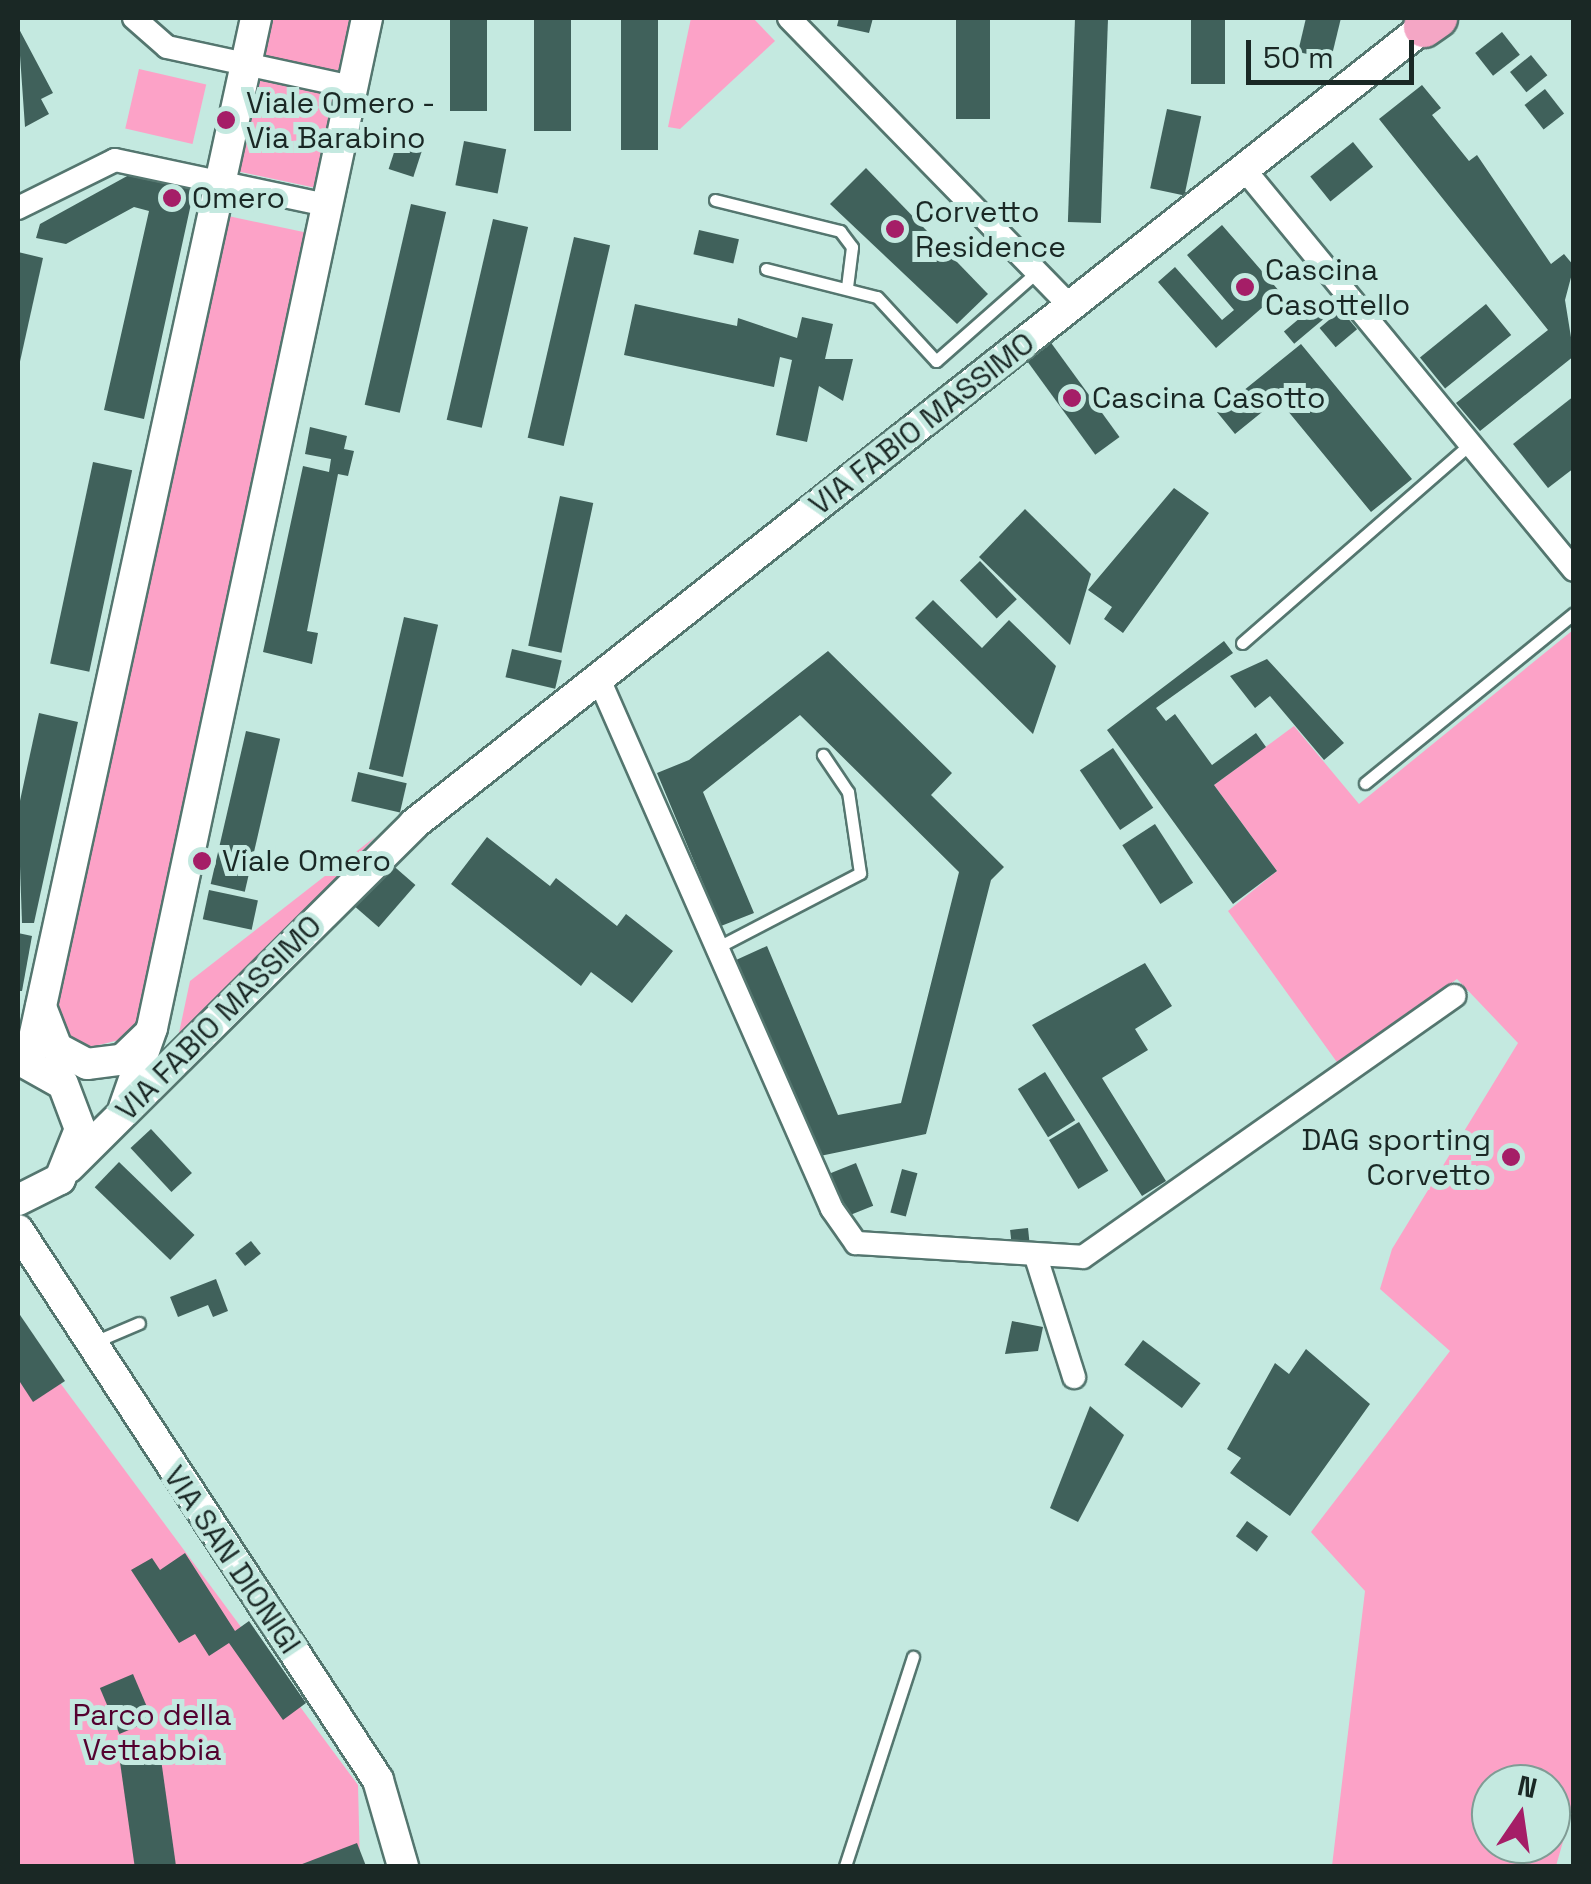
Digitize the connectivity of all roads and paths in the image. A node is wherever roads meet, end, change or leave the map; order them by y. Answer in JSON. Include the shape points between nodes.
{"nodes":[{"id":1,"x":134,"y":18,"type":"edge"},
{"id":2,"x":256,"y":18,"type":"edge"},
{"id":3,"x":367,"y":18,"type":"edge"},
{"id":4,"x":788,"y":18,"type":"edge"},
{"id":5,"x":1425,"y":21,"type":"edge"},
{"id":6,"x":246,"y":64,"type":"junction"},
{"id":7,"x":352,"y":87,"type":"junction"},
{"id":8,"x":1244,"y":169,"type":"junction"},
{"id":9,"x":220,"y":182,"type":"junction"},
{"id":10,"x":715,"y":200,"type":"dead end"},
{"id":11,"x":326,"y":205,"type":"junction"},
{"id":12,"x":18,"y":208,"type":"edge"},
{"id":13,"x":766,"y":269,"type":"dead end"},
{"id":14,"x":1037,"y":272,"type":"junction"},
{"id":15,"x":847,"y":287,"type":"junction"},
{"id":16,"x":1071,"y":307,"type":"junction"},
{"id":17,"x":1468,"y":446,"type":"junction"},
{"id":18,"x":1574,"y":570,"type":"edge"},
{"id":19,"x":1574,"y":613,"type":"edge"},
{"id":20,"x":1242,"y":642,"type":"dead end"},
{"id":21,"x":598,"y":676,"type":"junction"},
{"id":22,"x":822,"y":755,"type":"dead end"},
{"id":23,"x":1365,"y":784,"type":"dead end"},
{"id":24,"x":718,"y":947,"type":"junction"},
{"id":25,"x":1454,"y":996,"type":"dead end"},
{"id":26,"x":40,"y":1007,"type":"junction"},
{"id":27,"x":148,"y":1036,"type":"junction"},
{"id":28,"x":23,"y":1060,"type":"edge"},
{"id":29,"x":121,"y":1116,"type":"junction"},
{"id":30,"x":70,"y":1167,"type":"junction"},
{"id":31,"x":26,"y":1198,"type":"edge"},
{"id":32,"x":18,"y":1230,"type":"edge"},
{"id":33,"x":1036,"y":1257,"type":"junction"},
{"id":34,"x":37,"y":1265,"type":"junction"},
{"id":35,"x":139,"y":1324,"type":"dead end"},
{"id":36,"x":89,"y":1344,"type":"junction"},
{"id":37,"x":1074,"y":1378,"type":"dead end"},
{"id":38,"x":913,"y":1658,"type":"dead end"},
{"id":39,"x":404,"y":1866,"type":"edge"},
{"id":40,"x":846,"y":1866,"type":"edge"}],
"edges":[{"from":1,"to":6,"type":"street","via":[[158,44]]},
{"from":2,"to":6,"type":"street"},
{"from":3,"to":7,"type":"street"},
{"from":4,"to":14,"type":"street"},
{"from":5,"to":8,"type":"street","name":"VIA FABIO MASSIMO"},
{"from":6,"to":7,"type":"street"},
{"from":6,"to":9,"type":"street"},
{"from":7,"to":11,"type":"street"},
{"from":8,"to":16,"type":"street","name":"VIA FABIO MASSIMO"},
{"from":8,"to":17,"type":"street"},
{"from":9,"to":11,"type":"street"},
{"from":9,"to":12,"type":"street","via":[[106,161]]},
{"from":9,"to":26,"type":"street"},
{"from":10,"to":15,"type":"lane","via":[[840,230],[852,247]]},
{"from":11,"to":27,"type":"street"},
{"from":13,"to":15,"type":"lane"},
{"from":14,"to":15,"type":"lane","via":[[936,361],[877,297]]},
{"from":14,"to":16,"type":"street"},
{"from":16,"to":21,"type":"street","name":"VIA FABIO MASSIMO"},
{"from":17,"to":18,"type":"street"},
{"from":17,"to":20,"type":"lane"},
{"from":19,"to":23,"type":"lane"},
{"from":21,"to":24,"type":"street"},
{"from":21,"to":29,"type":"street","name":"VIA FABIO MASSIMO","via":[[414,824]]},
{"from":22,"to":24,"type":"lane","via":[[848,792],[860,873]]},
{"from":24,"to":33,"type":"street","via":[[844,1233],[869,1246]]},
{"from":25,"to":33,"type":"street","via":[[1083,1257]]},
{"from":26,"to":27,"type":"street","via":[[58,1048],[87,1064],[122,1060]]},
{"from":26,"to":28,"type":"street"},
{"from":27,"to":29,"type":"street"},
{"from":28,"to":30,"type":"street","via":[[58,1078],[75,1105],[80,1137]]},
{"from":29,"to":30,"type":"street","name":"VIA FABIO MASSIMO"},
{"from":30,"to":31,"type":"street"},
{"from":31,"to":34,"type":"street"},
{"from":32,"to":34,"type":"street","name":"VIA SAN DIONIGI"},
{"from":33,"to":37,"type":"street"},
{"from":34,"to":36,"type":"street","name":"VIA SAN DIONIGI"},
{"from":35,"to":36,"type":"lane"},
{"from":36,"to":39,"type":"street","name":"VIA SAN DIONIGI","via":[[378,1780]]},
{"from":38,"to":40,"type":"lane"}]}
